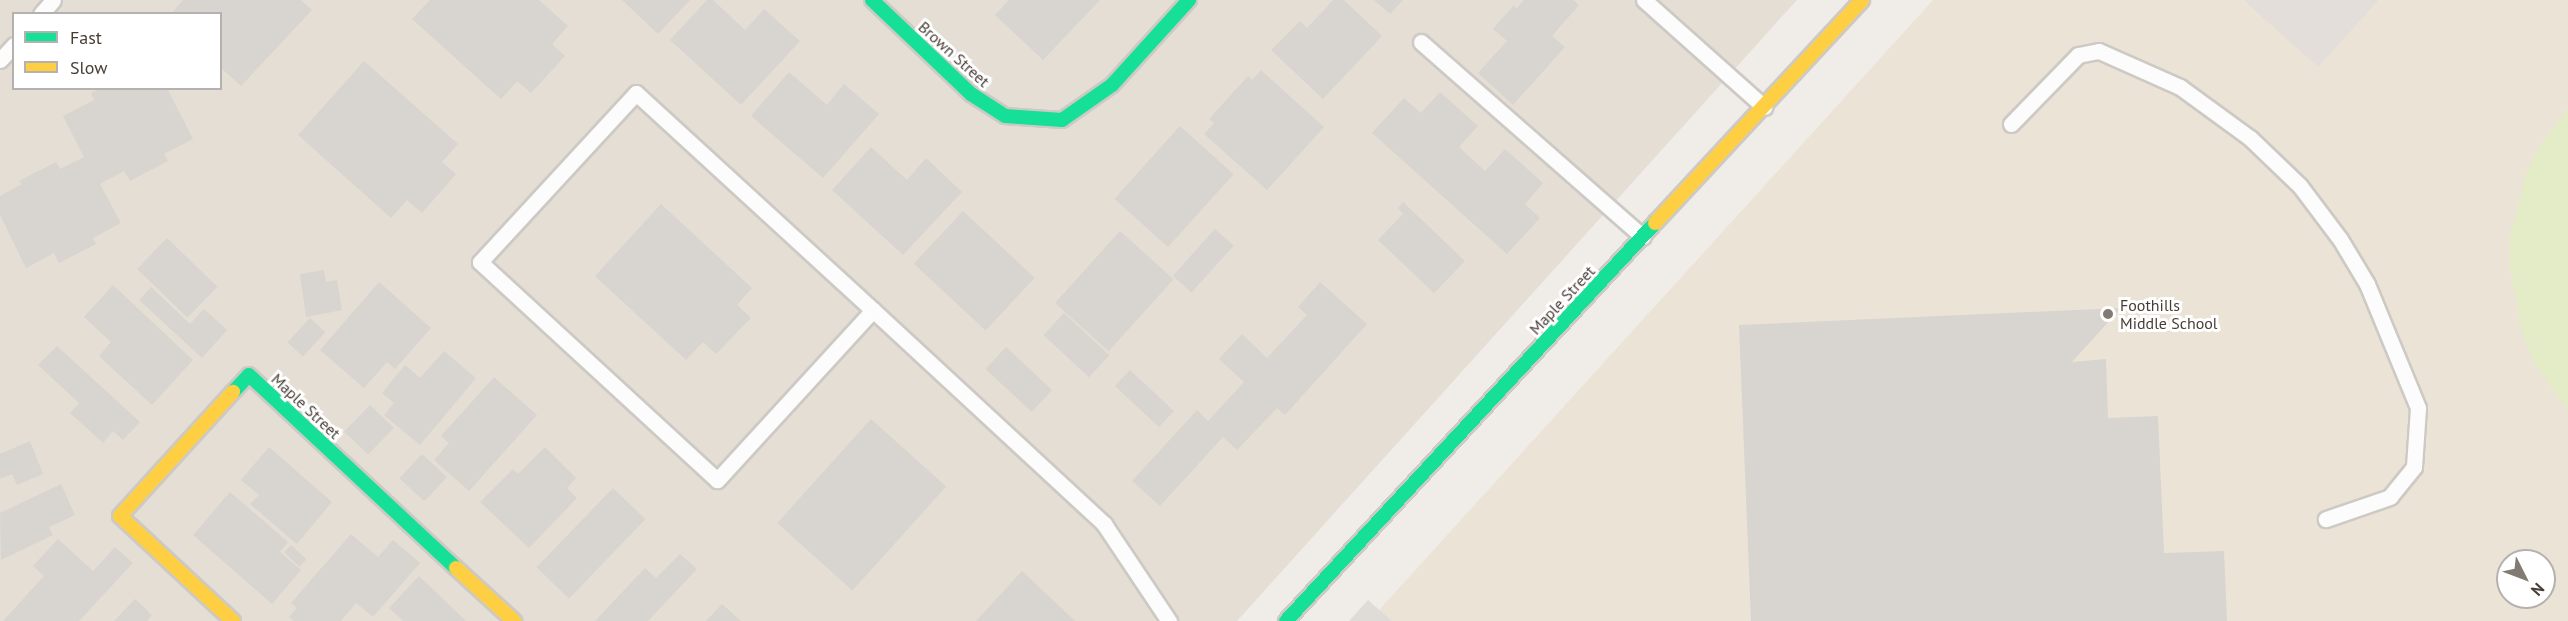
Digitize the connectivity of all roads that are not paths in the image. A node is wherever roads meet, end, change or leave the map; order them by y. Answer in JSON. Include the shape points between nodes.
{"nodes":[{"id":1,"x":53,"y":0,"type":"edge"},
{"id":2,"x":872,"y":0,"type":"edge"},
{"id":3,"x":1189,"y":0,"type":"edge"},
{"id":4,"x":1644,"y":0,"type":"edge"},
{"id":5,"x":1862,"y":0,"type":"edge"},
{"id":6,"x":44,"y":12,"type":"edge"},
{"id":7,"x":1421,"y":42,"type":"dead end"},
{"id":8,"x":12,"y":47,"type":"edge"},
{"id":9,"x":1,"y":58,"type":"edge"},
{"id":10,"x":1764,"y":107,"type":"junction"},
{"id":11,"x":2011,"y":124,"type":"dead end"},
{"id":12,"x":1643,"y":237,"type":"junction"},
{"id":13,"x":873,"y":310,"type":"junction"},
{"id":14,"x":2326,"y":519,"type":"dead end"},
{"id":15,"x":233,"y":621,"type":"edge"},
{"id":16,"x":514,"y":621,"type":"edge"},
{"id":17,"x":1169,"y":621,"type":"edge"},
{"id":18,"x":1286,"y":621,"type":"edge"}],
"edges":[{"from":1,"to":6,"type":"lane"},
{"from":2,"to":3,"type":"street","name":"Brown Street","via":[[971,94],[1005,116],[1062,120],[1112,85]]},
{"from":4,"to":10,"type":"lane"},
{"from":5,"to":10,"type":"street","name":"Maple Street"},
{"from":7,"to":12,"type":"lane"},
{"from":8,"to":9,"type":"lane"},
{"from":10,"to":12,"type":"street","name":"Maple Street"},
{"from":11,"to":14,"type":"lane","via":[[2078,55],[2099,51],[2180,87],[2250,138],[2300,186],[2340,239],[2367,284],[2418,408],[2414,467],[2390,497]]},
{"from":12,"to":18,"type":"street","name":"Maple Street"},
{"from":13,"to":13,"type":"lane","via":[[636,93],[480,262],[717,480]]},
{"from":13,"to":17,"type":"lane","via":[[1104,524]]},
{"from":15,"to":16,"type":"street","name":"Maple Street","via":[[120,516],[249,375]]}]}
